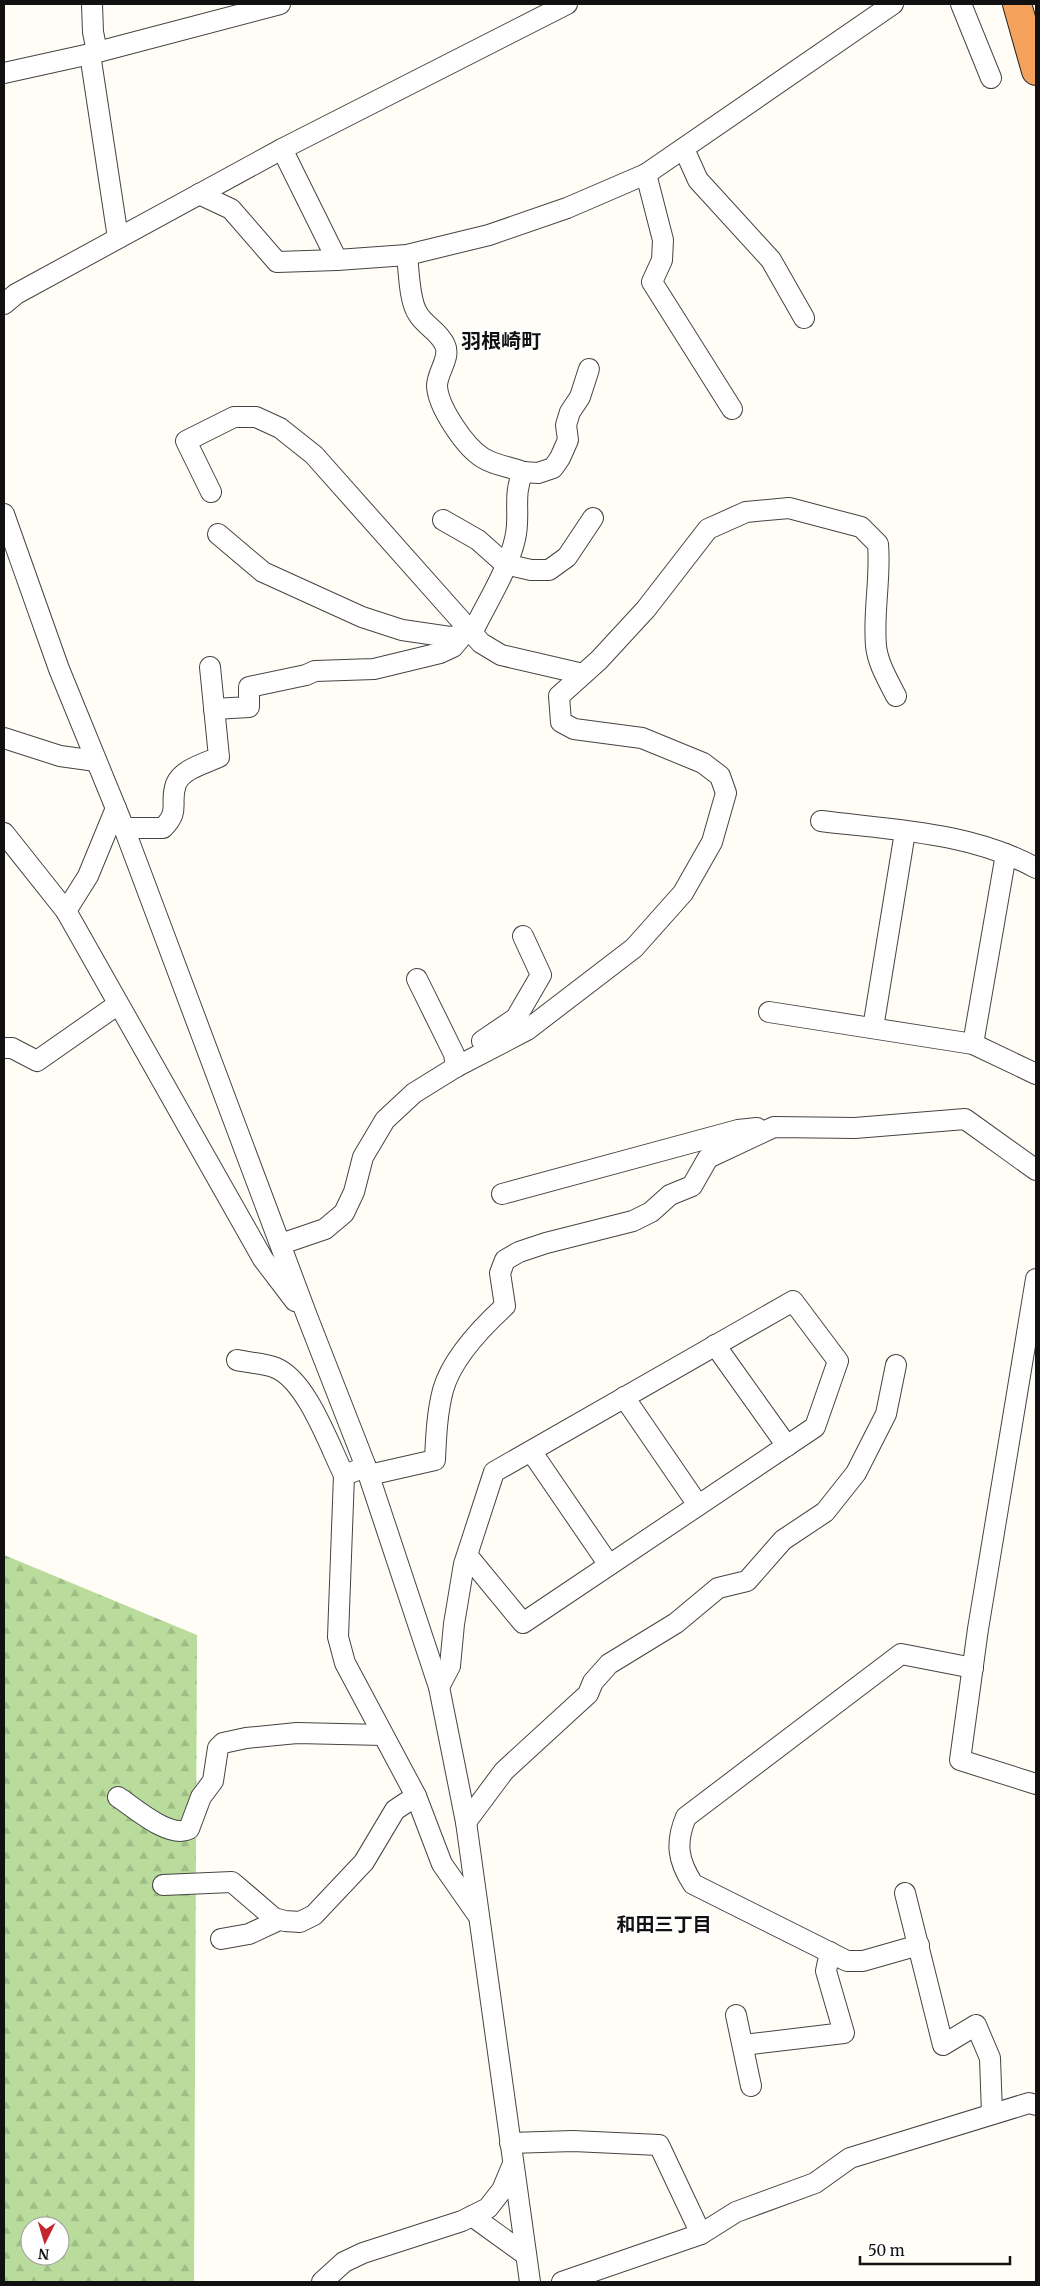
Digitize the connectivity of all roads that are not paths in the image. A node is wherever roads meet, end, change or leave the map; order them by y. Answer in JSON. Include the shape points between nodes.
{"nodes":[{"id":1,"x":92,"y":4,"type":"edge"},
{"id":2,"x":280,"y":4,"type":"edge"},
{"id":3,"x":567,"y":4,"type":"edge"},
{"id":4,"x":893,"y":4,"type":"edge"},
{"id":5,"x":962,"y":4,"type":"edge"},
{"id":6,"x":1017,"y":4,"type":"edge"},
{"id":7,"x":93,"y":53,"type":"junction"},
{"id":8,"x":1036,"y":70,"type":"edge"},
{"id":9,"x":4,"y":73,"type":"edge"},
{"id":10,"x":991,"y":78,"type":"dead end"},
{"id":11,"x":282,"y":149,"type":"junction"},
{"id":12,"x":684,"y":149,"type":"junction"},
{"id":13,"x":646,"y":174,"type":"junction"},
{"id":14,"x":199,"y":194,"type":"junction"},
{"id":15,"x":118,"y":238,"type":"junction"},
{"id":16,"x":407,"y":255,"type":"junction"},
{"id":17,"x":337,"y":260,"type":"junction"},
{"id":18,"x":4,"y":304,"type":"edge"},
{"id":19,"x":804,"y":318,"type":"dead end"},
{"id":20,"x":589,"y":369,"type":"dead end"},
{"id":21,"x":732,"y":409,"type":"dead end"},
{"id":22,"x":523,"y":472,"type":"junction"},
{"id":23,"x":211,"y":492,"type":"dead end"},
{"id":24,"x":4,"y":514,"type":"edge"},
{"id":25,"x":593,"y":518,"type":"dead end"},
{"id":26,"x":443,"y":520,"type":"dead end"},
{"id":27,"x":218,"y":534,"type":"dead end"},
{"id":28,"x":505,"y":564,"type":"junction"},
{"id":29,"x":467,"y":634,"type":"junction"},
{"id":30,"x":210,"y":667,"type":"dead end"},
{"id":31,"x":583,"y":674,"type":"junction"},
{"id":32,"x":896,"y":696,"type":"dead end"},
{"id":33,"x":214,"y":709,"type":"junction"},
{"id":34,"x":4,"y":738,"type":"edge"},
{"id":35,"x":96,"y":761,"type":"junction"},
{"id":36,"x":116,"y":808,"type":"junction"},
{"id":37,"x":821,"y":821,"type":"dead end"},
{"id":38,"x":124,"y":828,"type":"junction"},
{"id":39,"x":906,"y":832,"type":"junction"},
{"id":40,"x":4,"y":833,"type":"edge"},
{"id":41,"x":1006,"y":854,"type":"junction"},
{"id":42,"x":1036,"y":868,"type":"edge"},
{"id":43,"x":66,"y":912,"type":"junction"},
{"id":44,"x":523,"y":936,"type":"dead end"},
{"id":45,"x":417,"y":979,"type":"dead end"},
{"id":46,"x":117,"y":1005,"type":"junction"},
{"id":47,"x":770,"y":1012,"type":"dead end"},
{"id":48,"x":873,"y":1028,"type":"junction"},
{"id":49,"x":973,"y":1044,"type":"junction"},
{"id":50,"x":4,"y":1048,"type":"edge"},
{"id":51,"x":455,"y":1061,"type":"junction"},
{"id":52,"x":1036,"y":1074,"type":"edge"},
{"id":53,"x":774,"y":1127,"type":"junction"},
{"id":54,"x":1036,"y":1170,"type":"edge"},
{"id":55,"x":502,"y":1194,"type":"dead end"},
{"id":56,"x":281,"y":1244,"type":"junction"},
{"id":57,"x":1035,"y":1291,"type":"edge"},
{"id":58,"x":307,"y":1316,"type":"junction"},
{"id":59,"x":714,"y":1345,"type":"junction"},
{"id":60,"x":237,"y":1360,"type":"dead end"},
{"id":61,"x":896,"y":1365,"type":"dead end"},
{"id":62,"x":624,"y":1397,"type":"junction"},
{"id":63,"x":786,"y":1446,"type":"junction"},
{"id":64,"x":531,"y":1451,"type":"junction"},
{"id":65,"x":368,"y":1471,"type":"junction"},
{"id":66,"x":344,"y":1475,"type":"junction"},
{"id":67,"x":698,"y":1505,"type":"junction"},
{"id":68,"x":467,"y":1555,"type":"junction"},
{"id":69,"x":610,"y":1565,"type":"junction"},
{"id":70,"x":973,"y":1668,"type":"junction"},
{"id":71,"x":439,"y":1688,"type":"junction"},
{"id":72,"x":383,"y":1735,"type":"junction"},
{"id":73,"x":1036,"y":1784,"type":"edge"},
{"id":74,"x":416,"y":1796,"type":"junction"},
{"id":75,"x":118,"y":1797,"type":"dead end"},
{"id":76,"x":466,"y":1822,"type":"junction"},
{"id":77,"x":164,"y":1885,"type":"dead end"},
{"id":78,"x":905,"y":1893,"type":"dead end"},
{"id":79,"x":479,"y":1918,"type":"junction"},
{"id":80,"x":278,"y":1920,"type":"junction"},
{"id":81,"x":221,"y":1939,"type":"dead end"},
{"id":82,"x":919,"y":1945,"type":"junction"},
{"id":83,"x":830,"y":1952,"type":"junction"},
{"id":84,"x":736,"y":2014,"type":"dead end"},
{"id":85,"x":743,"y":2045,"type":"junction"},
{"id":86,"x":751,"y":2086,"type":"dead end"},
{"id":87,"x":1036,"y":2105,"type":"edge"},
{"id":88,"x":992,"y":2114,"type":"junction"},
{"id":89,"x":510,"y":2143,"type":"junction"},
{"id":90,"x":513,"y":2164,"type":"junction"},
{"id":91,"x":472,"y":2216,"type":"junction"},
{"id":92,"x":701,"y":2234,"type":"junction"},
{"id":93,"x":526,"y":2255,"type":"junction"},
{"id":94,"x":322,"y":2282,"type":"edge"},
{"id":95,"x":530,"y":2282,"type":"edge"},
{"id":96,"x":562,"y":2282,"type":"edge"}],
"edges":[{"from":1,"to":7,"type":"street"},
{"from":2,"to":7,"type":"street"},
{"from":3,"to":11,"type":"street"},
{"from":4,"to":12,"type":"street"},
{"from":5,"to":10,"type":"street"},
{"from":6,"to":8,"type":"highway"},
{"from":7,"to":9,"type":"street"},
{"from":7,"to":15,"type":"street"},
{"from":11,"to":14,"type":"street"},
{"from":11,"to":17,"type":"street"},
{"from":12,"to":13,"type":"street"},
{"from":12,"to":19,"type":"street","via":[[698,180],[771,260]]},
{"from":13,"to":16,"type":"street","via":[[567,208],[489,235]]},
{"from":13,"to":21,"type":"street","via":[[663,240],[662,260],[652,282]]},
{"from":14,"to":15,"type":"street"},
{"from":14,"to":17,"type":"street","via":[[231,209],[278,262]]},
{"from":15,"to":18,"type":"street","via":[[16,294]]},
{"from":16,"to":17,"type":"street"},
{"from":16,"to":22,"type":"street","via":[[417,314],[439,335],[446,347],[437,386],[445,410],[467,444],[484,458]]},
{"from":20,"to":22,"type":"street","via":[[580,396],[570,412],[566,425],[568,440],[560,458],[553,468],[538,473]]},
{"from":22,"to":28,"type":"street","via":[[515,505],[518,524],[515,542]]},
{"from":23,"to":29,"type":"street","via":[[186,442],[234,417],[256,417],[280,428],[314,455]]},
{"from":24,"to":35,"type":"street","via":[[59,669]]},
{"from":25,"to":28,"type":"street","via":[[567,557],[549,570]]},
{"from":26,"to":28,"type":"street","via":[[478,540]]},
{"from":27,"to":29,"type":"street","via":[[263,572],[362,618],[402,630],[450,637]]},
{"from":28,"to":29,"type":"street"},
{"from":29,"to":31,"type":"street","via":[[501,655]]},
{"from":29,"to":33,"type":"street","via":[[453,647],[431,655],[374,668],[315,671],[249,687],[249,707]]},
{"from":30,"to":33,"type":"street"},
{"from":31,"to":32,"type":"street","via":[[646,608],[708,529],[746,512],[789,508],[861,527],[878,544],[876,646],[882,668]]},
{"from":31,"to":51,"type":"street","via":[[559,696],[561,722],[574,729],[642,738],[703,763],[720,776],[726,793],[712,842],[683,893],[634,948],[527,1030]]},
{"from":33,"to":38,"type":"street","via":[[219,757],[189,770],[176,784],[173,818],[163,828]]},
{"from":34,"to":35,"type":"street","via":[[60,756]]},
{"from":35,"to":36,"type":"street"},
{"from":36,"to":38,"type":"street"},
{"from":36,"to":43,"type":"street","via":[[88,876]]},
{"from":37,"to":39,"type":"street"},
{"from":38,"to":56,"type":"street"},
{"from":39,"to":41,"type":"street","via":[[963,839]]},
{"from":39,"to":48,"type":"street"},
{"from":40,"to":43,"type":"street"},
{"from":41,"to":42,"type":"street"},
{"from":41,"to":49,"type":"street"},
{"from":43,"to":46,"type":"street"},
{"from":44,"to":51,"type":"street","via":[[540,975],[516,1018]]},
{"from":45,"to":51,"type":"street"},
{"from":46,"to":50,"type":"street","via":[[37,1061],[12,1048]]},
{"from":46,"to":58,"type":"street","via":[[263,1259]]},
{"from":47,"to":48,"type":"street"},
{"from":48,"to":49,"type":"street"},
{"from":49,"to":52,"type":"street"},
{"from":51,"to":56,"type":"street","via":[[385,1120],[363,1157],[354,1192],[344,1213],[325,1228]]},
{"from":53,"to":54,"type":"street","via":[[855,1128],[964,1118]]},
{"from":53,"to":55,"type":"street","via":[[738,1130]]},
{"from":53,"to":65,"type":"street","via":[[708,1158],[692,1186],[670,1195],[651,1212],[633,1221],[546,1242],[505,1260],[500,1273],[505,1306],[478,1332],[449,1374],[438,1416],[434,1460]]},
{"from":56,"to":58,"type":"street"},
{"from":57,"to":70,"type":"street"},
{"from":58,"to":65,"type":"street"},
{"from":59,"to":62,"type":"street"},
{"from":59,"to":63,"type":"street"},
{"from":59,"to":63,"type":"street","via":[[793,1301],[838,1361],[815,1427]]},
{"from":60,"to":66,"type":"street","via":[[275,1368],[292,1379],[307,1400]]},
{"from":61,"to":76,"type":"street","via":[[886,1414],[856,1473],[825,1512],[783,1540],[747,1581],[718,1588],[676,1623],[608,1664],[588,1694],[504,1771]]},
{"from":62,"to":64,"type":"street"},
{"from":62,"to":67,"type":"street"},
{"from":63,"to":67,"type":"street"},
{"from":64,"to":68,"type":"street","via":[[494,1472]]},
{"from":64,"to":69,"type":"street"},
{"from":65,"to":66,"type":"street"},
{"from":65,"to":71,"type":"street"},
{"from":66,"to":72,"type":"street","via":[[338,1637],[345,1663]]},
{"from":67,"to":69,"type":"street"},
{"from":68,"to":69,"type":"street","via":[[523,1623]]},
{"from":68,"to":71,"type":"street","via":[[450,1666]]},
{"from":70,"to":73,"type":"street","via":[[960,1760]]},
{"from":70,"to":83,"type":"street","via":[[901,1654],[686,1817],[679,1834],[679,1852],[683,1870],[693,1884]]},
{"from":71,"to":76,"type":"street"},
{"from":72,"to":74,"type":"street"},
{"from":72,"to":75,"type":"street","via":[[297,1733],[223,1743],[218,1748],[213,1781],[201,1797],[189,1829],[184,1832],[156,1823]]},
{"from":74,"to":79,"type":"street","via":[[442,1864]]},
{"from":74,"to":80,"type":"street","via":[[395,1810],[364,1862],[314,1915],[300,1922]]},
{"from":76,"to":79,"type":"street"},
{"from":77,"to":80,"type":"street","via":[[232,1882]]},
{"from":78,"to":82,"type":"street"},
{"from":79,"to":89,"type":"street"},
{"from":80,"to":81,"type":"street","via":[[249,1934]]},
{"from":82,"to":83,"type":"street","via":[[862,1961],[847,1960]]},
{"from":82,"to":88,"type":"street","via":[[943,2045],[976,2025],[990,2058]]},
{"from":83,"to":85,"type":"street","via":[[826,1972],[844,2033]]},
{"from":84,"to":85,"type":"street"},
{"from":85,"to":86,"type":"street"},
{"from":87,"to":88,"type":"street","via":[[1029,2103]]},
{"from":88,"to":92,"type":"street","via":[[850,2158],[815,2183],[736,2212]]},
{"from":89,"to":90,"type":"street"},
{"from":89,"to":92,"type":"street","via":[[659,2145]]},
{"from":90,"to":91,"type":"street","via":[[502,2190],[488,2208]]},
{"from":90,"to":93,"type":"street"},
{"from":91,"to":93,"type":"street"},
{"from":91,"to":94,"type":"street","via":[[363,2252],[344,2262]]},
{"from":92,"to":96,"type":"street"},
{"from":93,"to":95,"type":"street"}]}
